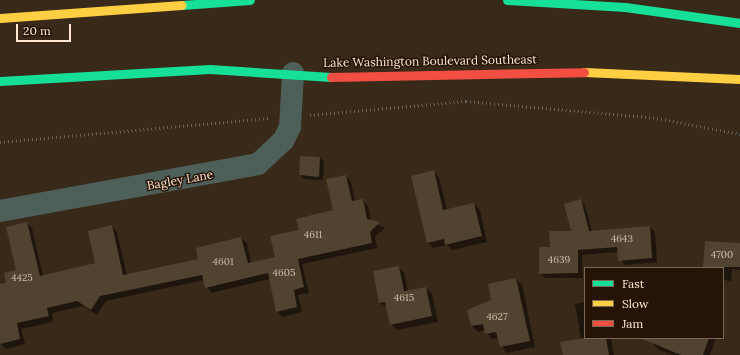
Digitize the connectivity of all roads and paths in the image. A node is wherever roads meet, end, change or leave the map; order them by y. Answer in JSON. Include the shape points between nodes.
{"nodes":[{"id":1,"x":250,"y":0,"type":"edge"},
{"id":2,"x":507,"y":0,"type":"edge"},
{"id":3,"x":0,"y":18,"type":"edge"},
{"id":4,"x":740,"y":23,"type":"edge"},
{"id":5,"x":292,"y":73,"type":"junction"},
{"id":6,"x":740,"y":79,"type":"edge"},
{"id":7,"x":0,"y":81,"type":"edge"},
{"id":8,"x":302,"y":116,"type":"dead end"},
{"id":9,"x":280,"y":117,"type":"dead end"},
{"id":10,"x":740,"y":134,"type":"edge"},
{"id":11,"x":0,"y":142,"type":"edge"},
{"id":12,"x":0,"y":211,"type":"edge"}],
"edges":[{"from":1,"to":3,"type":"main road"},
{"from":2,"to":4,"type":"main road","via":[[625,7]]},
{"from":5,"to":6,"type":"main road","name":"Lake Washington Boulevard Southeast","via":[[333,77],[562,71]]},
{"from":5,"to":7,"type":"main road","name":"Lake Washington Boulevard Southeast","via":[[170,70]]},
{"from":5,"to":12,"type":"street","name":"Bagley Lane","via":[[290,127],[283,141],[258,164]]},
{"from":8,"to":10,"type":"path","via":[[466,101],[657,118]]},
{"from":9,"to":11,"type":"path"}]}
